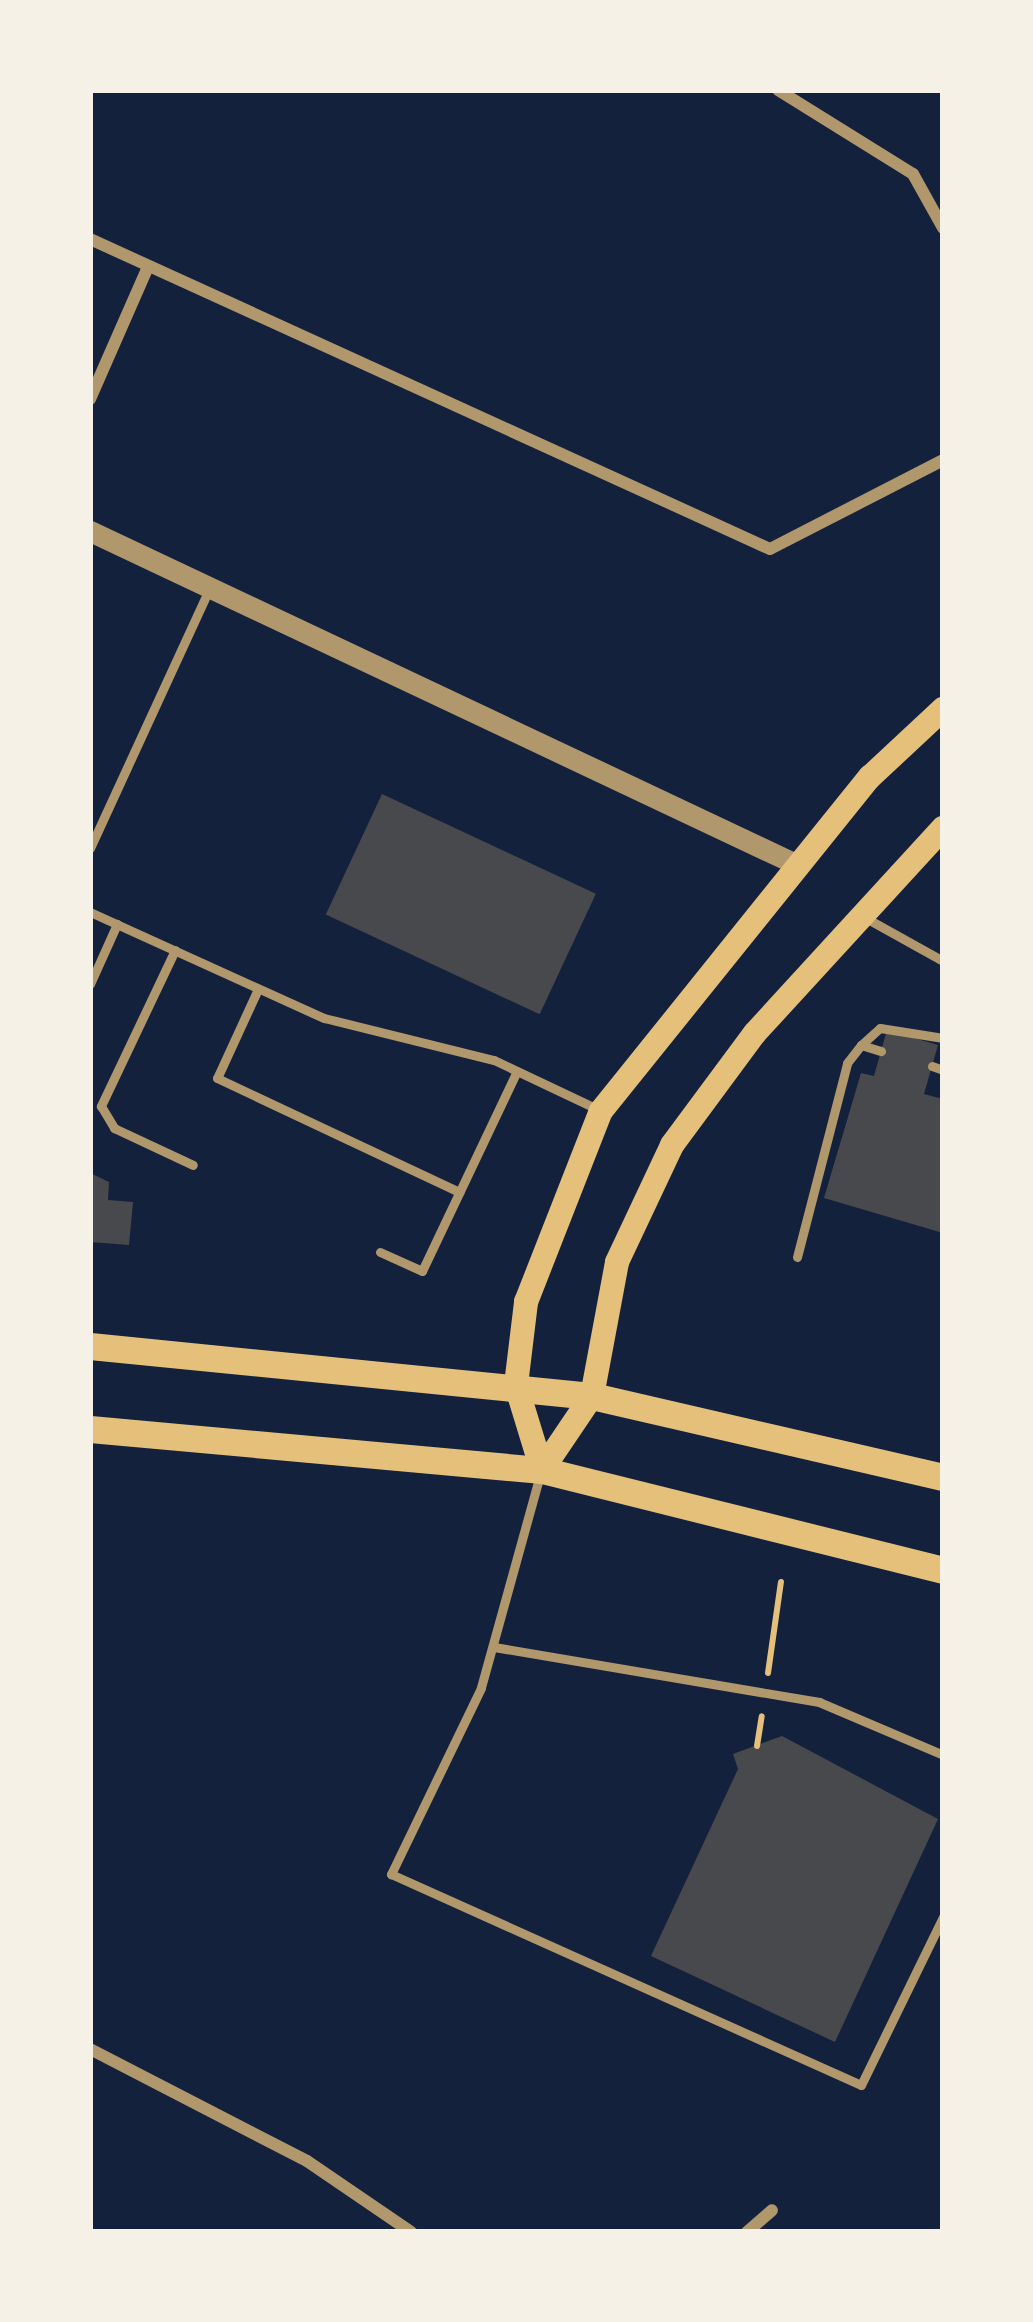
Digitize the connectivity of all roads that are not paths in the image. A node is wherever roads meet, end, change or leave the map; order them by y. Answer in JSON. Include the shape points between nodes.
{"nodes":[{"id":1,"x":778,"y":90,"type":"edge"},
{"id":2,"x":943,"y":227,"type":"edge"},
{"id":3,"x":90,"y":238,"type":"edge"},
{"id":4,"x":148,"y":267,"type":"junction"},
{"id":5,"x":90,"y":399,"type":"edge"},
{"id":6,"x":943,"y":460,"type":"edge"},
{"id":7,"x":90,"y":531,"type":"edge"},
{"id":8,"x":210,"y":587,"type":"junction"},
{"id":9,"x":943,"y":709,"type":"edge"},
{"id":10,"x":943,"y":828,"type":"edge"},
{"id":11,"x":90,"y":848,"type":"edge"},
{"id":12,"x":798,"y":866,"type":"junction"},
{"id":13,"x":90,"y":912,"type":"edge"},
{"id":14,"x":858,"y":913,"type":"junction"},
{"id":15,"x":117,"y":924,"type":"junction"},
{"id":16,"x":175,"y":950,"type":"junction"},
{"id":17,"x":943,"y":961,"type":"edge"},
{"id":18,"x":90,"y":984,"type":"edge"},
{"id":19,"x":258,"y":989,"type":"junction"},
{"id":20,"x":943,"y":1038,"type":"edge"},
{"id":21,"x":861,"y":1045,"type":"junction"},
{"id":22,"x":881,"y":1051,"type":"dead end"},
{"id":23,"x":517,"y":1071,"type":"junction"},
{"id":24,"x":601,"y":1111,"type":"junction"},
{"id":25,"x":193,"y":1165,"type":"dead end"},
{"id":26,"x":459,"y":1192,"type":"junction"},
{"id":27,"x":380,"y":1252,"type":"dead end"},
{"id":28,"x":796,"y":1257,"type":"dead end"},
{"id":29,"x":90,"y":1346,"type":"edge"},
{"id":30,"x":516,"y":1384,"type":"junction"},
{"id":31,"x":592,"y":1396,"type":"junction"},
{"id":32,"x":90,"y":1429,"type":"edge"},
{"id":33,"x":542,"y":1470,"type":"junction"},
{"id":34,"x":943,"y":1477,"type":"edge"},
{"id":35,"x":943,"y":1570,"type":"edge"},
{"id":36,"x":494,"y":1647,"type":"junction"},
{"id":37,"x":943,"y":1755,"type":"edge"},
{"id":38,"x":943,"y":1917,"type":"edge"},
{"id":39,"x":90,"y":2050,"type":"edge"},
{"id":40,"x":772,"y":2210,"type":"dead end"},
{"id":41,"x":411,"y":2232,"type":"edge"},
{"id":42,"x":747,"y":2232,"type":"edge"}],
"edges":[{"from":1,"to":2,"type":"street","via":[[913,175]]},
{"from":3,"to":4,"type":"street"},
{"from":4,"to":5,"type":"street"},
{"from":4,"to":6,"type":"street","via":[[770,549]]},
{"from":7,"to":8,"type":"street"},
{"from":8,"to":11,"type":"lane"},
{"from":8,"to":12,"type":"street"},
{"from":9,"to":12,"type":"main road"},
{"from":10,"to":14,"type":"main road"},
{"from":12,"to":24,"type":"main road"},
{"from":13,"to":15,"type":"lane"},
{"from":14,"to":17,"type":"lane"},
{"from":14,"to":31,"type":"main road","via":[[672,1145],[617,1262]]},
{"from":15,"to":16,"type":"lane"},
{"from":15,"to":18,"type":"lane"},
{"from":16,"to":19,"type":"lane"},
{"from":16,"to":25,"type":"lane","via":[[101,1106],[114,1128]]},
{"from":19,"to":23,"type":"lane","via":[[324,1018]]},
{"from":19,"to":26,"type":"lane","via":[[217,1078]]},
{"from":20,"to":21,"type":"lane","via":[[880,1028]]},
{"from":21,"to":22,"type":"lane"},
{"from":21,"to":28,"type":"lane"},
{"from":23,"to":24,"type":"lane"},
{"from":23,"to":26,"type":"lane"},
{"from":24,"to":30,"type":"main road","via":[[526,1302]]},
{"from":26,"to":27,"type":"lane","via":[[422,1271]]},
{"from":29,"to":30,"type":"main road"},
{"from":30,"to":31,"type":"main road"},
{"from":30,"to":33,"type":"main road"},
{"from":31,"to":33,"type":"main road"},
{"from":31,"to":34,"type":"main road"},
{"from":32,"to":33,"type":"main road"},
{"from":33,"to":35,"type":"main road"},
{"from":33,"to":36,"type":"lane"},
{"from":36,"to":37,"type":"lane","via":[[766,1692],[856,1714]]},
{"from":36,"to":38,"type":"lane","via":[[391,1874],[861,2085]]},
{"from":39,"to":41,"type":"street","via":[[307,2161]]},
{"from":40,"to":42,"type":"street"}]}
